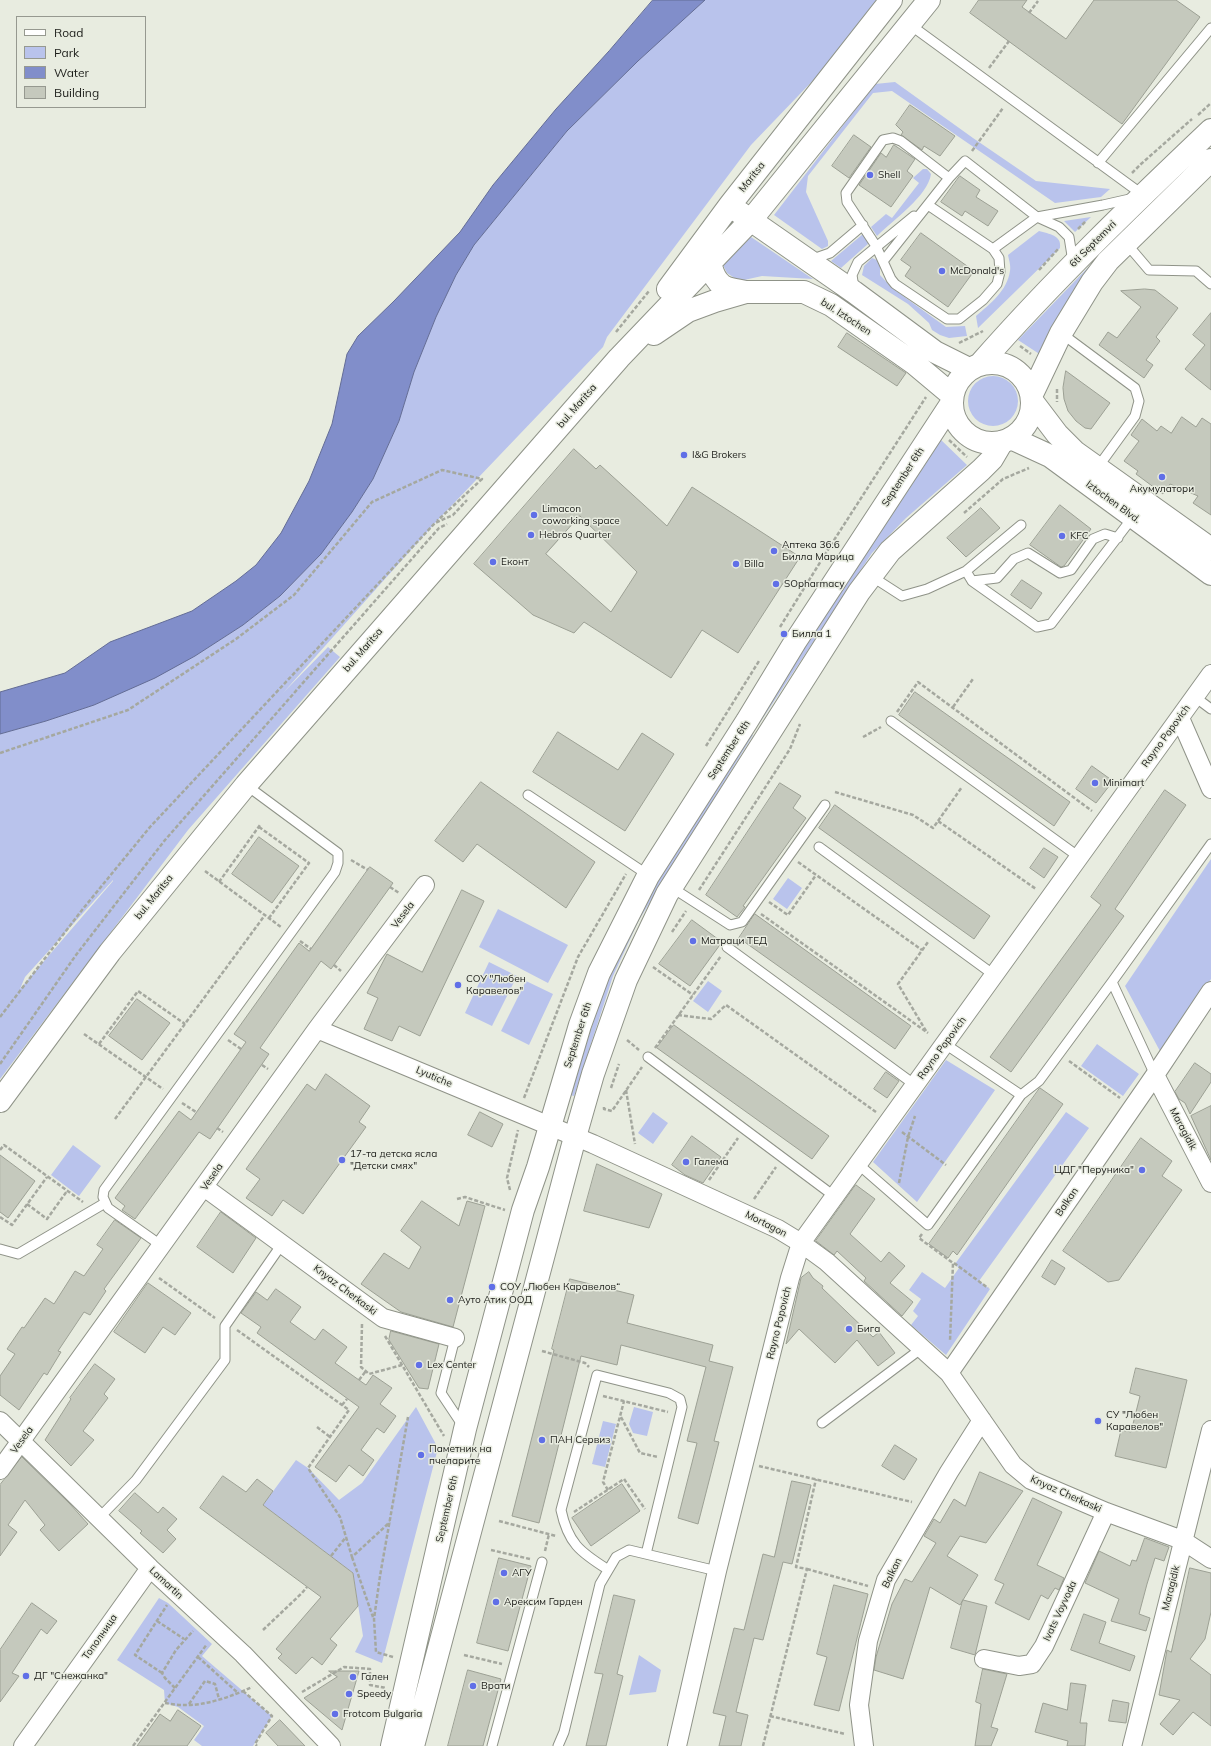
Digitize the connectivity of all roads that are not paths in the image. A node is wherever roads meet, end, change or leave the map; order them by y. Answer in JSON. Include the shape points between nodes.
{"nodes":[{"id":1,"x":891,"y":0,"type":"edge"},
{"id":2,"x":929,"y":0,"type":"edge"},
{"id":3,"x":909,"y":24,"type":"junction"},
{"id":4,"x":1211,"y":28,"type":"edge"},
{"id":5,"x":1211,"y":130,"type":"edge"},
{"id":6,"x":1211,"y":160,"type":"edge"},
{"id":7,"x":1098,"y":163,"type":"junction"},
{"id":8,"x":949,"y":178,"type":"junction"},
{"id":9,"x":1143,"y":195,"type":"junction"},
{"id":10,"x":730,"y":205,"type":"junction"},
{"id":11,"x":928,"y":205,"type":"junction"},
{"id":12,"x":1037,"y":217,"type":"junction"},
{"id":13,"x":750,"y":220,"type":"junction"},
{"id":14,"x":863,"y":225,"type":"junction"},
{"id":15,"x":705,"y":237,"type":"junction"},
{"id":16,"x":1126,"y":243,"type":"junction"},
{"id":17,"x":876,"y":246,"type":"junction"},
{"id":18,"x":993,"y":249,"type":"junction"},
{"id":19,"x":884,"y":260,"type":"junction"},
{"id":20,"x":710,"y":261,"type":"junction"},
{"id":21,"x":807,"y":261,"type":"junction"},
{"id":22,"x":1073,"y":264,"type":"junction"},
{"id":23,"x":1211,"y":284,"type":"edge"},
{"id":24,"x":746,"y":292,"type":"junction"},
{"id":25,"x":854,"y":292,"type":"junction"},
{"id":26,"x":1061,"y":333,"type":"junction"},
{"id":27,"x":619,"y":358,"type":"junction"},
{"id":28,"x":975,"y":366,"type":"junction"},
{"id":29,"x":1032,"y":398,"type":"junction"},
{"id":30,"x":951,"y":400,"type":"junction"},
{"id":31,"x":1006,"y":440,"type":"junction"},
{"id":32,"x":1098,"y":467,"type":"junction"},
{"id":33,"x":1133,"y":517,"type":"junction"},
{"id":34,"x":1021,"y":525,"type":"dead end"},
{"id":35,"x":1118,"y":538,"type":"junction"},
{"id":36,"x":1211,"y":549,"type":"edge"},
{"id":37,"x":966,"y":571,"type":"junction"},
{"id":38,"x":1211,"y":574,"type":"edge"},
{"id":39,"x":870,"y":576,"type":"junction"},
{"id":40,"x":972,"y":581,"type":"junction"},
{"id":41,"x":1211,"y":674,"type":"edge"},
{"id":42,"x":1195,"y":697,"type":"junction"},
{"id":43,"x":1211,"y":709,"type":"edge"},
{"id":44,"x":1180,"y":718,"type":"junction"},
{"id":45,"x":891,"y":721,"type":"road end"},
{"id":46,"x":246,"y":785,"type":"junction"},
{"id":47,"x":1211,"y":789,"type":"edge"},
{"id":48,"x":528,"y":795,"type":"dead end"},
{"id":49,"x":826,"y":805,"type":"dead end"},
{"id":50,"x":1211,"y":844,"type":"edge"},
{"id":51,"x":819,"y":847,"type":"dead end"},
{"id":52,"x":1079,"y":857,"type":"junction"},
{"id":53,"x":648,"y":876,"type":"junction"},
{"id":54,"x":425,"y":885,"type":"dead end"},
{"id":55,"x":671,"y":887,"type":"junction"},
{"id":56,"x":727,"y":947,"type":"road end"},
{"id":57,"x":994,"y":975,"type":"junction"},
{"id":58,"x":1112,"y":982,"type":"junction"},
{"id":59,"x":1211,"y":991,"type":"edge"},
{"id":60,"x":317,"y":1029,"type":"junction"},
{"id":61,"x":942,"y":1048,"type":"junction"},
{"id":62,"x":648,"y":1057,"type":"road end"},
{"id":63,"x":1155,"y":1075,"type":"junction"},
{"id":64,"x":915,"y":1085,"type":"junction"},
{"id":65,"x":1022,"y":1095,"type":"junction"},
{"id":66,"x":0,"y":1101,"type":"edge"},
{"id":67,"x":550,"y":1127,"type":"junction"},
{"id":68,"x":575,"y":1137,"type":"junction"},
{"id":69,"x":858,"y":1164,"type":"junction"},
{"id":70,"x":1211,"y":1183,"type":"edge"},
{"id":71,"x":204,"y":1187,"type":"junction"},
{"id":72,"x":834,"y":1196,"type":"junction"},
{"id":73,"x":105,"y":1203,"type":"junction"},
{"id":74,"x":801,"y":1243,"type":"junction"},
{"id":75,"x":282,"y":1244,"type":"junction"},
{"id":76,"x":162,"y":1246,"type":"junction"},
{"id":77,"x":0,"y":1249,"type":"edge"},
{"id":78,"x":455,"y":1338,"type":"joint"},
{"id":79,"x":922,"y":1348,"type":"junction"},
{"id":80,"x":949,"y":1373,"type":"junction"},
{"id":81,"x":982,"y":1420,"type":"junction"},
{"id":82,"x":0,"y":1421,"type":"edge"},
{"id":83,"x":822,"y":1424,"type":"dead end"},
{"id":84,"x":465,"y":1429,"type":"junction"},
{"id":85,"x":1211,"y":1430,"type":"edge"},
{"id":86,"x":21,"y":1442,"type":"junction"},
{"id":87,"x":0,"y":1470,"type":"edge"},
{"id":88,"x":1106,"y":1512,"type":"junction"},
{"id":89,"x":99,"y":1518,"type":"junction"},
{"id":90,"x":1182,"y":1540,"type":"junction"},
{"id":91,"x":646,"y":1554,"type":"junction"},
{"id":92,"x":1211,"y":1559,"type":"edge"},
{"id":93,"x":542,"y":1562,"type":"road end"},
{"id":94,"x":150,"y":1568,"type":"junction"},
{"id":95,"x":607,"y":1570,"type":"junction"},
{"id":96,"x":717,"y":1571,"type":"junction"},
{"id":97,"x":984,"y":1659,"type":"dead end"},
{"id":98,"x":863,"y":1742,"type":"edge"},
{"id":99,"x":23,"y":1746,"type":"edge"},
{"id":100,"x":330,"y":1746,"type":"edge"},
{"id":101,"x":392,"y":1746,"type":"edge"},
{"id":102,"x":414,"y":1746,"type":"edge"},
{"id":103,"x":492,"y":1746,"type":"edge"},
{"id":104,"x":558,"y":1746,"type":"edge"},
{"id":105,"x":676,"y":1746,"type":"edge"},
{"id":106,"x":1132,"y":1746,"type":"edge"}],
"edges":[{"from":1,"to":10,"type":"main road","name":"Maritsa"},
{"from":2,"to":3,"type":"main road"},
{"from":3,"to":7,"type":"lane"},
{"from":3,"to":13,"type":"main road"},
{"from":4,"to":7,"type":"lane"},
{"from":5,"to":9,"type":"main road","name":"6ti Septemvri"},
{"from":6,"to":16,"type":"main road"},
{"from":7,"to":9,"type":"lane"},
{"from":8,"to":11,"type":"lane"},
{"from":8,"to":12,"type":"lane","via":[[966,161]]},
{"from":8,"to":14,"type":"lane","via":[[900,141],[893,138],[883,140],[846,193],[847,202]]},
{"from":9,"to":12,"type":"lane"},
{"from":9,"to":22,"type":"main road","name":"6ti Septemvri"},
{"from":10,"to":13,"type":"main road"},
{"from":10,"to":15,"type":"main road","name":"Maritsa"},
{"from":11,"to":17,"type":"lane"},
{"from":11,"to":18,"type":"lane"},
{"from":11,"to":19,"type":"lane"},
{"from":12,"to":18,"type":"lane"},
{"from":12,"to":22,"type":"lane","via":[[1059,226],[1069,237]]},
{"from":13,"to":20,"type":"main road","name":"bul. Maritsa"},
{"from":13,"to":21,"type":"main road"},
{"from":14,"to":17,"type":"lane"},
{"from":14,"to":21,"type":"lane","via":[[830,253]]},
{"from":15,"to":20,"type":"main road"},
{"from":15,"to":27,"type":"main road","name":"Maritsa"},
{"from":16,"to":23,"type":"lane","via":[[1149,270],[1196,272]]},
{"from":16,"to":26,"type":"main road","via":[[1092,282]]},
{"from":17,"to":19,"type":"lane"},
{"from":17,"to":25,"type":"lane","via":[[858,262],[852,275]]},
{"from":18,"to":19,"type":"lane","via":[[999,258],[1000,272],[997,284],[983,300],[959,319],[947,319],[895,284],[888,274]]},
{"from":20,"to":24,"type":"main road","via":[[719,282],[726,288]]},
{"from":20,"to":27,"type":"main road","name":"bul. Maritsa"},
{"from":21,"to":25,"type":"main road"},
{"from":22,"to":28,"type":"main road","name":"6ti Septemvri"},
{"from":24,"to":27,"type":"main road","name":"bul. Iztochen","via":[[688,311]]},
{"from":24,"to":30,"type":"main road","name":"bul. Iztochen","via":[[804,292],[831,305],[915,364]]},
{"from":25,"to":28,"type":"main road","via":[[935,352]]},
{"from":26,"to":29,"type":"main road"},
{"from":26,"to":32,"type":"lane","via":[[1135,388],[1139,402],[1134,416]]},
{"from":27,"to":46,"type":"main road","name":"bul. Maritsa"},
{"from":28,"to":29,"type":"main road","via":[[994,362],[1007,365],[1027,382]]},
{"from":28,"to":30,"type":"main road","name":"6ti Septemvri","via":[[958,380]]},
{"from":29,"to":31,"type":"main road","via":[[1027,423],[1020,432]]},
{"from":29,"to":32,"type":"main road","name":"Iztochen Blvd.","via":[[1057,434],[1076,452]]},
{"from":30,"to":31,"type":"main road","via":[[954,418],[962,430],[973,439],[987,443]]},
{"from":30,"to":53,"type":"main road","name":"September 6th"},
{"from":31,"to":33,"type":"main road","name":"Iztochen Blvd.","via":[[1050,456]]},
{"from":31,"to":39,"type":"main road","via":[[992,459],[988,478],[890,551]]},
{"from":32,"to":36,"type":"main road","name":"Iztochen Blvd."},
{"from":33,"to":35,"type":"lane"},
{"from":33,"to":38,"type":"main road","name":"Iztochen Blvd."},
{"from":34,"to":37,"type":"lane"},
{"from":35,"to":40,"type":"lane","via":[[1105,534],[1092,539],[1070,570],[1060,573],[1028,553],[1014,559],[996,578]]},
{"from":35,"to":40,"type":"lane","via":[[1051,624],[1037,627]]},
{"from":37,"to":39,"type":"lane","via":[[927,589],[902,596]]},
{"from":37,"to":40,"type":"lane"},
{"from":39,"to":55,"type":"main road"},
{"from":41,"to":42,"type":"street","name":"Rayno Popovich"},
{"from":42,"to":43,"type":"lane"},
{"from":42,"to":44,"type":"street","name":"Rayno Popovich"},
{"from":44,"to":47,"type":"street"},
{"from":44,"to":52,"type":"street","name":"Rayno Popovich"},
{"from":45,"to":52,"type":"lane"},
{"from":46,"to":66,"type":"main road","name":"bul. Maritsa","via":[[110,952]]},
{"from":46,"to":73,"type":"lane","via":[[338,853],[335,872],[107,1185],[103,1197]]},
{"from":48,"to":53,"type":"lane"},
{"from":49,"to":55,"type":"lane","via":[[742,922],[730,925]]},
{"from":50,"to":58,"type":"lane"},
{"from":51,"to":57,"type":"lane"},
{"from":52,"to":57,"type":"street","name":"Rayno Popovich"},
{"from":53,"to":67,"type":"main road","name":"September 6th","via":[[599,973],[580,1026]]},
{"from":54,"to":60,"type":"street","name":"Vesela"},
{"from":55,"to":68,"type":"main road","via":[[626,980],[593,1074]]},
{"from":56,"to":64,"type":"lane"},
{"from":57,"to":61,"type":"street","name":"Rayno Popovich"},
{"from":58,"to":63,"type":"lane"},
{"from":58,"to":65,"type":"lane","via":[[1039,1081]]},
{"from":59,"to":63,"type":"street","name":"Balkan"},
{"from":60,"to":67,"type":"street","name":"Lyutiche"},
{"from":60,"to":71,"type":"street","name":"Vesela"},
{"from":61,"to":64,"type":"street","name":"Rayno Popovich"},
{"from":61,"to":65,"type":"lane"},
{"from":62,"to":72,"type":"lane"},
{"from":63,"to":70,"type":"street","name":"Maragidik"},
{"from":63,"to":80,"type":"street","name":"Balkan"},
{"from":64,"to":69,"type":"street","name":"Rayno Popovich"},
{"from":65,"to":69,"type":"lane","via":[[928,1225]]},
{"from":67,"to":68,"type":"street","name":"Mortagon"},
{"from":67,"to":84,"type":"main road","name":"September 6th","via":[[523,1210]]},
{"from":68,"to":74,"type":"street","name":"Mortagon","via":[[744,1213]]},
{"from":68,"to":102,"type":"main road"},
{"from":69,"to":72,"type":"street","name":"Rayno Popovich"},
{"from":71,"to":75,"type":"street","name":"Knyaz Cherkaski"},
{"from":71,"to":76,"type":"street","name":"Vesela"},
{"from":72,"to":74,"type":"street","name":"Rayno Popovich"},
{"from":73,"to":76,"type":"lane","via":[[108,1208]]},
{"from":73,"to":77,"type":"lane","via":[[18,1254]]},
{"from":74,"to":79,"type":"street","name":"Mortagon","via":[[826,1262]]},
{"from":74,"to":96,"type":"street","name":"Rayno Popovich"},
{"from":75,"to":78,"type":"street","name":"Knyaz Cherkaski","via":[[383,1318]]},
{"from":75,"to":89,"type":"lane","via":[[226,1324],[225,1360],[136,1480]]},
{"from":76,"to":86,"type":"street","name":"Vesela"},
{"from":78,"to":84,"type":"lane","name":"Knyaz Cherkaski","via":[[441,1393]]},
{"from":79,"to":80,"type":"street","name":"Mortagon"},
{"from":79,"to":83,"type":"lane"},
{"from":80,"to":81,"type":"street","name":"Knyaz Cherkaski"},
{"from":81,"to":88,"type":"street","name":"Knyaz Cherkaski","via":[[1013,1465],[1031,1480]]},
{"from":81,"to":98,"type":"street","name":"Balkan","via":[[886,1580],[868,1641],[859,1705]]},
{"from":82,"to":86,"type":"street","name":"Lamartin"},
{"from":84,"to":101,"type":"main road","name":"September 6th"},
{"from":85,"to":90,"type":"street","name":"Maragidik"},
{"from":86,"to":87,"type":"street","name":"Vesela"},
{"from":86,"to":89,"type":"street","name":"Lamartin"},
{"from":88,"to":90,"type":"street","name":"Knyaz Cherkaski"},
{"from":88,"to":97,"type":"street","name":"Ivats Voyvoda","via":[[1044,1646],[1032,1664],[1019,1666]]},
{"from":89,"to":94,"type":"street","name":"Lamartin"},
{"from":90,"to":92,"type":"street","name":"Knyaz Cherkaski"},
{"from":90,"to":106,"type":"street","name":"Maragidik"},
{"from":91,"to":95,"type":"lane","via":[[629,1550],[616,1558]]},
{"from":91,"to":95,"type":"lane","via":[[682,1407],[680,1399],[669,1393],[598,1375],[562,1510],[570,1538],[586,1556]]},
{"from":91,"to":96,"type":"lane"},
{"from":93,"to":103,"type":"lane"},
{"from":94,"to":99,"type":"street","name":"Тополница"},
{"from":94,"to":100,"type":"street","name":"Lamartin","via":[[288,1700]]},
{"from":95,"to":104,"type":"lane","via":[[600,1584],[564,1732]]},
{"from":96,"to":105,"type":"street"}]}
